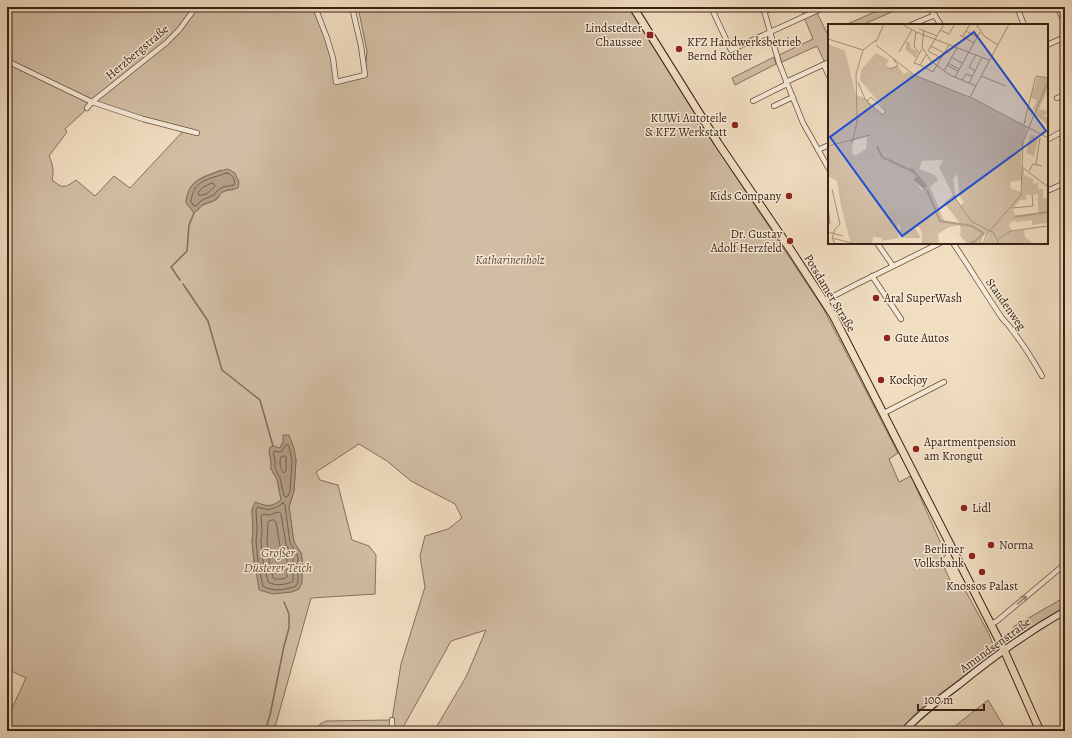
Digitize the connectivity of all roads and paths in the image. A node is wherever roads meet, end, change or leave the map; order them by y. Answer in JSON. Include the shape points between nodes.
{"nodes":[{"id":1,"x":196,"y":7,"type":"edge"},
{"id":2,"x":315,"y":7,"type":"edge"},
{"id":3,"x":352,"y":7,"type":"edge"},
{"id":4,"x":633,"y":7,"type":"edge"},
{"id":5,"x":719,"y":7,"type":"edge"},
{"id":6,"x":774,"y":7,"type":"edge"},
{"id":7,"x":824,"y":7,"type":"edge"},
{"id":8,"x":929,"y":7,"type":"edge"},
{"id":9,"x":1017,"y":7,"type":"edge"},
{"id":10,"x":1057,"y":7,"type":"edge"},
{"id":11,"x":712,"y":8,"type":"edge"},
{"id":12,"x":818,"y":8,"type":"edge"},
{"id":13,"x":764,"y":9,"type":"edge"},
{"id":14,"x":934,"y":15,"type":"junction"},
{"id":15,"x":1065,"y":23,"type":"edge"},
{"id":16,"x":913,"y":24,"type":"edge"},
{"id":17,"x":940,"y":24,"type":"edge"},
{"id":18,"x":1024,"y":24,"type":"edge"},
{"id":19,"x":770,"y":32,"type":"junction"},
{"id":20,"x":1065,"y":37,"type":"edge"},
{"id":21,"x":1048,"y":45,"type":"edge"},
{"id":22,"x":7,"y":61,"type":"edge"},
{"id":23,"x":828,"y":63,"type":"edge"},
{"id":24,"x":824,"y":65,"type":"junction"},
{"id":25,"x":828,"y":74,"type":"edge"},
{"id":26,"x":787,"y":83,"type":"junction"},
{"id":27,"x":1065,"y":95,"type":"edge"},
{"id":28,"x":793,"y":97,"type":"junction"},
{"id":29,"x":1057,"y":98,"type":"dead end"},
{"id":30,"x":752,"y":101,"type":"dead end"},
{"id":31,"x":92,"y":102,"type":"junction"},
{"id":32,"x":774,"y":106,"type":"dead end"},
{"id":33,"x":87,"y":108,"type":"dead end"},
{"id":34,"x":1065,"y":130,"type":"edge"},
{"id":35,"x":197,"y":133,"type":"dead end"},
{"id":36,"x":1048,"y":139,"type":"edge"},
{"id":37,"x":828,"y":145,"type":"edge"},
{"id":38,"x":818,"y":150,"type":"junction"},
{"id":39,"x":828,"y":167,"type":"edge"},
{"id":40,"x":1065,"y":183,"type":"edge"},
{"id":41,"x":1048,"y":189,"type":"edge"},
{"id":42,"x":878,"y":244,"type":"edge"},
{"id":43,"x":938,"y":244,"type":"edge"},
{"id":44,"x":955,"y":244,"type":"edge"},
{"id":45,"x":893,"y":266,"type":"junction"},
{"id":46,"x":872,"y":276,"type":"junction"},
{"id":47,"x":824,"y":301,"type":"junction"},
{"id":48,"x":901,"y":319,"type":"dead end"},
{"id":49,"x":1042,"y":376,"type":"dead end"},
{"id":50,"x":944,"y":382,"type":"dead end"},
{"id":51,"x":884,"y":413,"type":"junction"},
{"id":52,"x":1065,"y":564,"type":"edge"},
{"id":53,"x":1065,"y":611,"type":"edge"},
{"id":54,"x":991,"y":624,"type":"junction"},
{"id":55,"x":1004,"y":650,"type":"junction"},
{"id":56,"x":392,"y":720,"type":"dead end"},
{"id":57,"x":392,"y":731,"type":"edge"},
{"id":58,"x":904,"y":731,"type":"edge"},
{"id":59,"x":1040,"y":731,"type":"edge"}],
"edges":[{"from":1,"to":31,"type":"street","name":"Herzbergstraße","via":[[166,43]]},
{"from":2,"to":3,"type":"street","via":[[328,38],[336,82],[365,75]]},
{"from":4,"to":47,"type":"main road","name":"Potsdamer Straße","via":[[718,143]]},
{"from":5,"to":11,"type":"street"},
{"from":6,"to":13,"type":"street"},
{"from":7,"to":12,"type":"street"},
{"from":8,"to":14,"type":"street"},
{"from":9,"to":18,"type":"street"},
{"from":10,"to":15,"type":"street"},
{"from":11,"to":19,"type":"street","via":[[731,50]]},
{"from":12,"to":19,"type":"street"},
{"from":13,"to":19,"type":"street"},
{"from":14,"to":16,"type":"street"},
{"from":14,"to":17,"type":"street"},
{"from":19,"to":26,"type":"street"},
{"from":20,"to":21,"type":"street"},
{"from":22,"to":31,"type":"street"},
{"from":23,"to":24,"type":"street"},
{"from":24,"to":25,"type":"street"},
{"from":24,"to":26,"type":"street"},
{"from":26,"to":28,"type":"street"},
{"from":26,"to":30,"type":"street"},
{"from":27,"to":29,"type":"street"},
{"from":28,"to":32,"type":"street"},
{"from":28,"to":38,"type":"street","via":[[803,124]]},
{"from":31,"to":33,"type":"street","name":"Herzbergstraße"},
{"from":31,"to":35,"type":"street"},
{"from":34,"to":36,"type":"street"},
{"from":37,"to":38,"type":"street"},
{"from":38,"to":39,"type":"street"},
{"from":40,"to":41,"type":"street"},
{"from":42,"to":45,"type":"street"},
{"from":43,"to":45,"type":"street"},
{"from":44,"to":49,"type":"street","name":"Staudenweg"},
{"from":45,"to":46,"type":"street"},
{"from":46,"to":47,"type":"street"},
{"from":46,"to":48,"type":"street"},
{"from":47,"to":51,"type":"main road","name":"Potsdamer Straße"},
{"from":50,"to":51,"type":"street"},
{"from":51,"to":54,"type":"main road","name":"Potsdamer Straße"},
{"from":54,"to":52,"type":"street","one_way":true},
{"from":53,"to":55,"type":"street","name":"Amundsenstraße"},
{"from":54,"to":55,"type":"main road","name":"Potsdamer Straße"},
{"from":55,"to":58,"type":"street","name":"Amundsenstraße","via":[[924,711]]},
{"from":55,"to":59,"type":"main road","name":"Potsdamer Straße"},
{"from":56,"to":57,"type":"street"}]}
